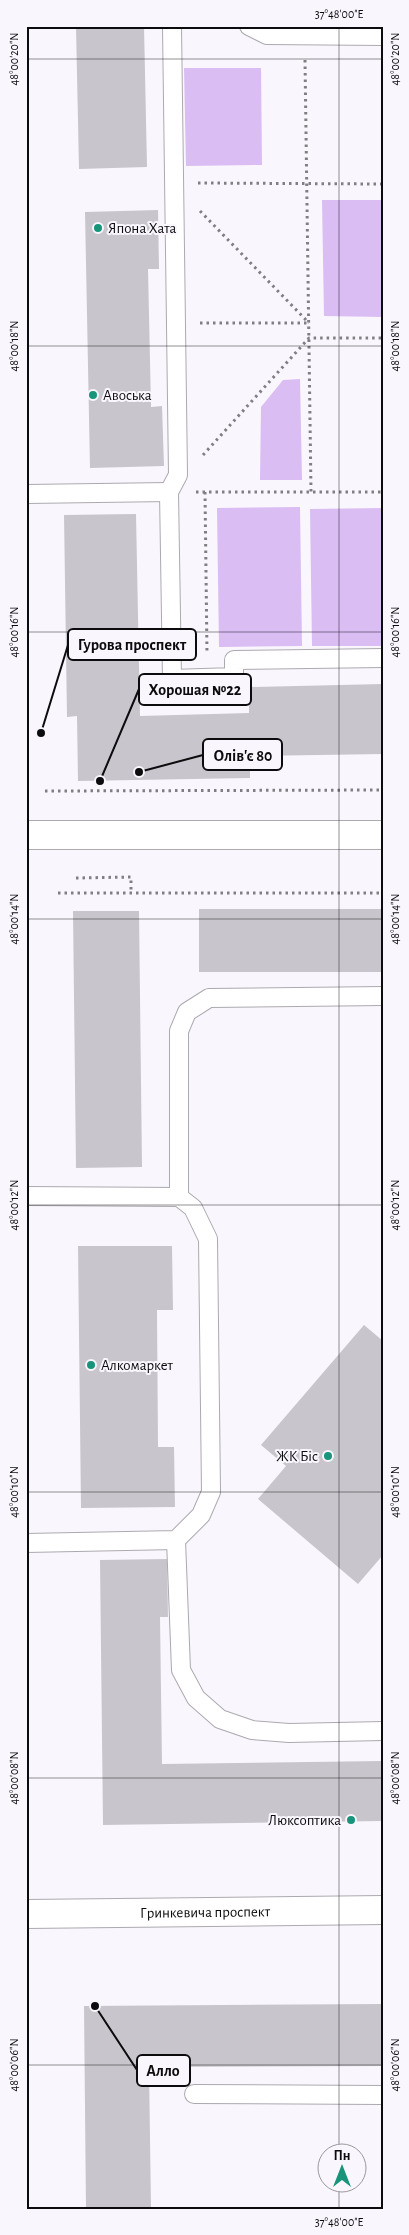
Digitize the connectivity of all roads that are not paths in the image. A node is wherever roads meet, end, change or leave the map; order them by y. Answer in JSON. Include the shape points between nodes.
{"nodes":[{"id":1,"x":172,"y":26,"type":"edge"},
{"id":2,"x":249,"y":26,"type":"edge"},
{"id":3,"x":383,"y":36,"type":"edge"},
{"id":4,"x":169,"y":492,"type":"junction"},
{"id":5,"x":26,"y":494,"type":"edge"},
{"id":6,"x":383,"y":658,"type":"edge"},
{"id":7,"x":26,"y":835,"type":"edge"},
{"id":8,"x":383,"y":835,"type":"edge"},
{"id":9,"x":383,"y":996,"type":"edge"},
{"id":10,"x":26,"y":1196,"type":"edge"},
{"id":11,"x":179,"y":1197,"type":"junction"},
{"id":12,"x":176,"y":1540,"type":"junction"},
{"id":13,"x":26,"y":1543,"type":"edge"},
{"id":14,"x":383,"y":1730,"type":"edge"},
{"id":15,"x":383,"y":1910,"type":"edge"},
{"id":16,"x":26,"y":1914,"type":"edge"},
{"id":17,"x":194,"y":2094,"type":"dead end"},
{"id":18,"x":383,"y":2095,"type":"edge"}],
"edges":[{"from":1,"to":4,"type":"lane","via":[[178,475]]},
{"from":2,"to":3,"type":"lane","via":[[267,36]]},
{"from":4,"to":5,"type":"lane"},
{"from":4,"to":6,"type":"lane","via":[[172,679],[234,677],[234,660]]},
{"from":7,"to":8,"type":"street"},
{"from":9,"to":11,"type":"lane","via":[[209,998],[187,1012],[179,1031]]},
{"from":10,"to":11,"type":"lane"},
{"from":11,"to":12,"type":"lane","via":[[193,1208],[208,1239],[210,1492],[201,1515]]},
{"from":12,"to":13,"type":"lane"},
{"from":12,"to":14,"type":"lane","via":[[182,1670],[196,1698],[220,1719],[252,1730],[289,1733]]},
{"from":15,"to":16,"type":"street","name":"Гринкевича проспект"},
{"from":17,"to":18,"type":"lane"}]}
